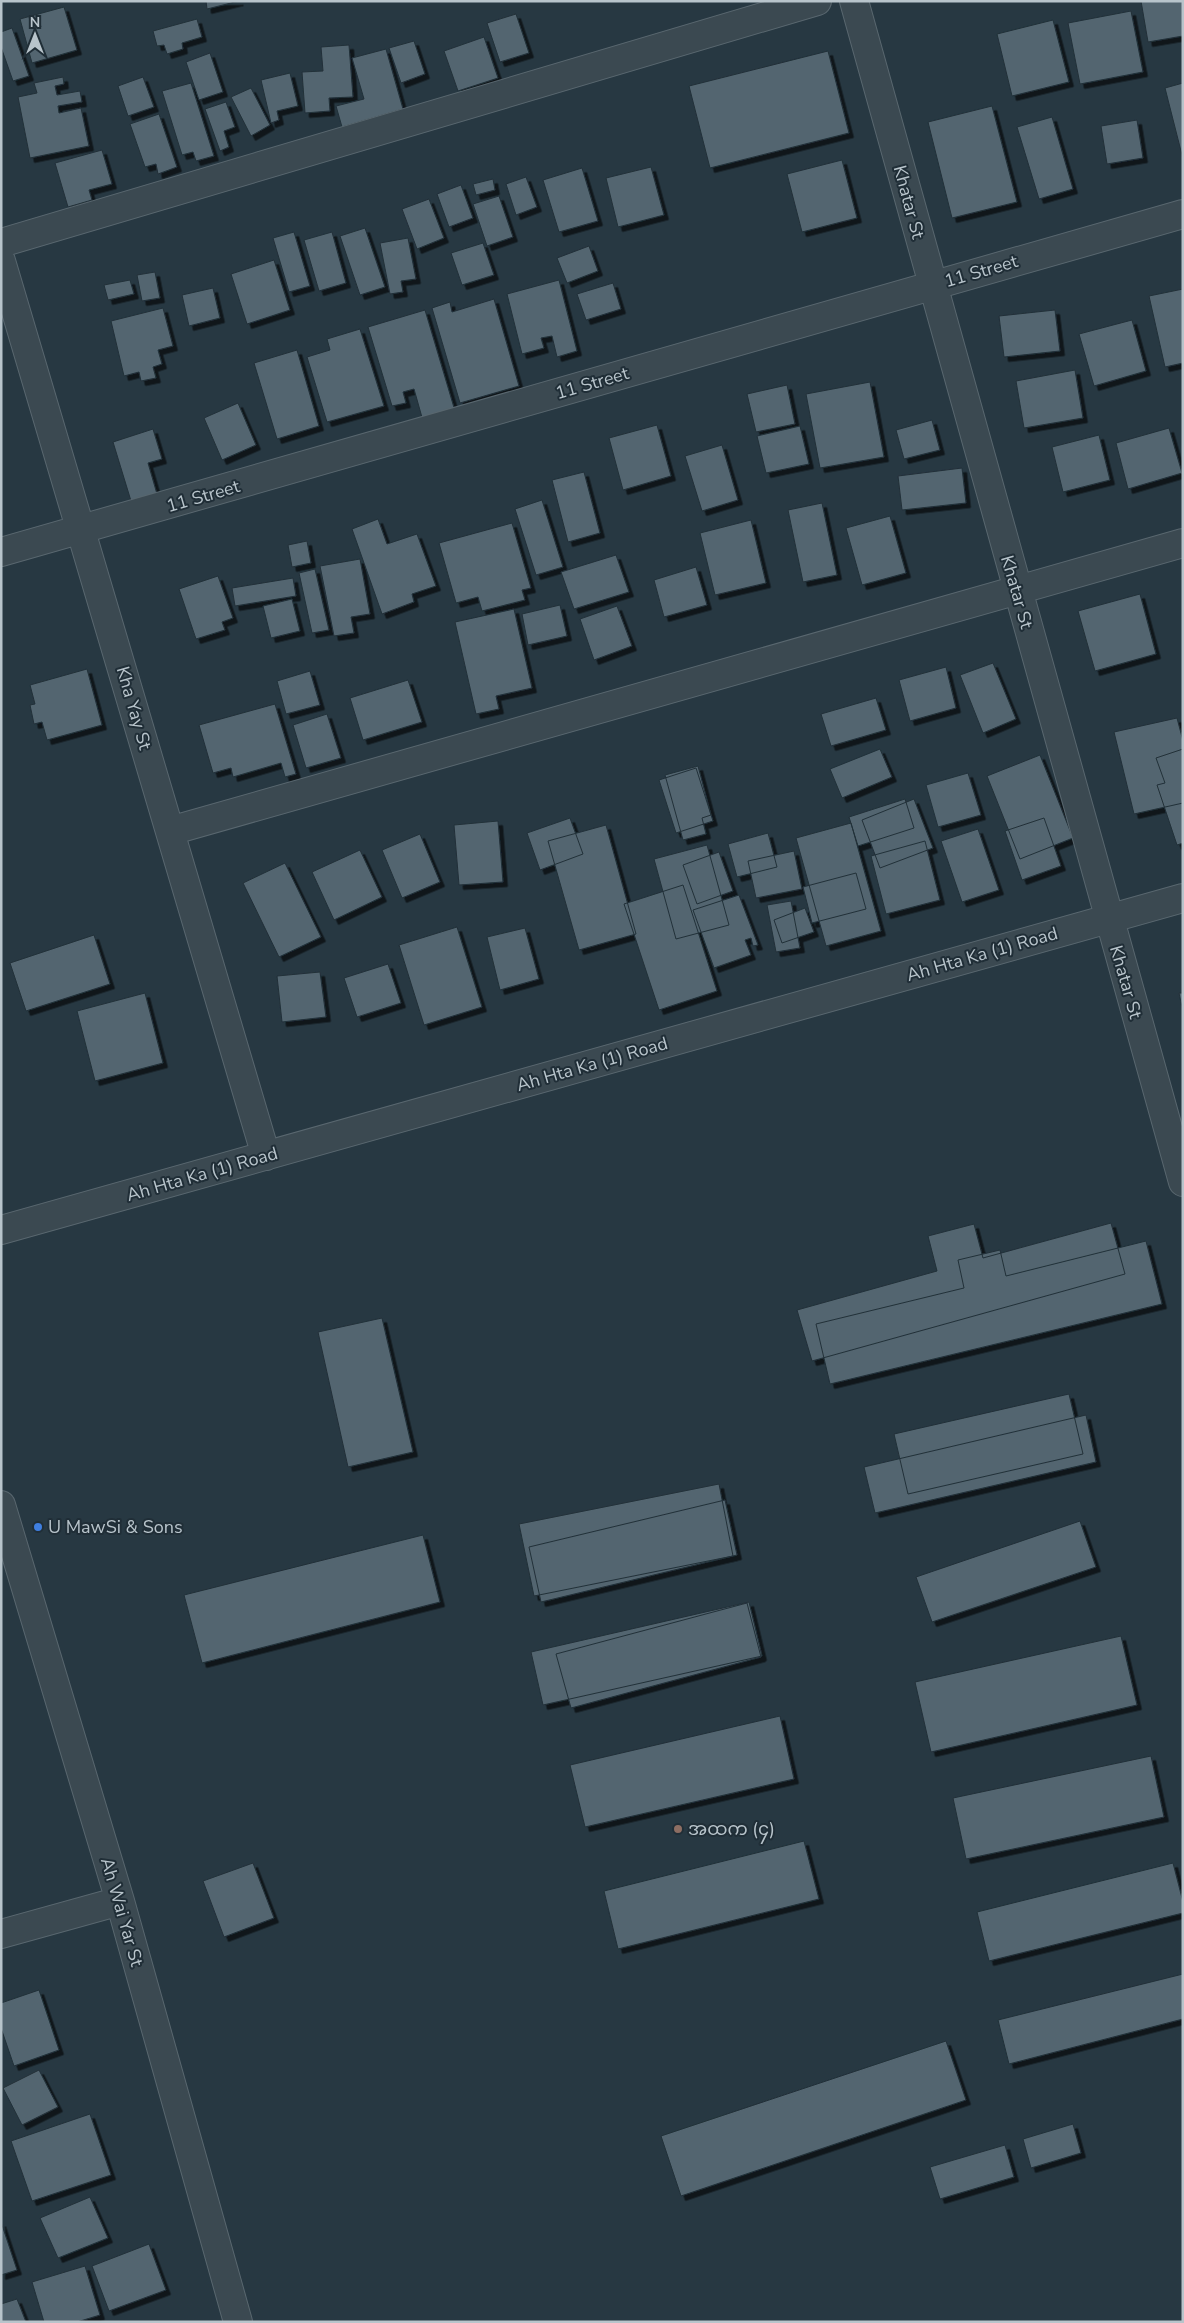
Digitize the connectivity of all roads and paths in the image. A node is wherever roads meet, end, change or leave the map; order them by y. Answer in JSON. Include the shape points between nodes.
{"nodes":[{"id":1,"x":816,"y":1,"type":"edge"},
{"id":2,"x":854,"y":1,"type":"edge"},
{"id":3,"x":1183,"y":214,"type":"edge"},
{"id":4,"x":1,"y":243,"type":"edge"},
{"id":5,"x":1,"y":261,"type":"edge"},
{"id":6,"x":932,"y":285,"type":"junction"},
{"id":7,"x":81,"y":531,"type":"junction"},
{"id":8,"x":1183,"y":543,"type":"edge"},
{"id":9,"x":1,"y":552,"type":"edge"},
{"id":10,"x":1017,"y":591,"type":"junction"},
{"id":11,"x":170,"y":831,"type":"junction"},
{"id":12,"x":1183,"y":898,"type":"edge"},
{"id":13,"x":1108,"y":919,"type":"junction"},
{"id":14,"x":266,"y":1156,"type":"junction"},
{"id":15,"x":1183,"y":1182,"type":"edge"},
{"id":16,"x":1,"y":1230,"type":"edge"},
{"id":17,"x":1,"y":1505,"type":"edge"},
{"id":18,"x":120,"y":1901,"type":"junction"},
{"id":19,"x":1,"y":1934,"type":"edge"},
{"id":20,"x":238,"y":2322,"type":"edge"}],
"edges":[{"from":1,"to":4,"type":"street"},
{"from":2,"to":6,"type":"street","name":"Khatar St"},
{"from":3,"to":6,"type":"street","name":"11 Street"},
{"from":5,"to":7,"type":"street","name":"Kha Yay St"},
{"from":6,"to":7,"type":"street","name":"11 Street"},
{"from":6,"to":10,"type":"street","name":"Khatar St"},
{"from":7,"to":9,"type":"street","name":"11 Street"},
{"from":7,"to":11,"type":"street","name":"Kha Yay St"},
{"from":8,"to":10,"type":"street"},
{"from":10,"to":11,"type":"street"},
{"from":10,"to":13,"type":"street","name":"Khatar St"},
{"from":11,"to":14,"type":"street","name":"Kha Yay St"},
{"from":12,"to":13,"type":"street","name":"Ah Hta Ka (1) Road"},
{"from":13,"to":14,"type":"street","name":"Ah Hta Ka (1) Road"},
{"from":13,"to":15,"type":"street","name":"Khatar St"},
{"from":14,"to":16,"type":"street","name":"Ah Hta Ka (1) Road"},
{"from":17,"to":18,"type":"street","name":"Ah Wai Yar St"},
{"from":18,"to":19,"type":"street"},
{"from":18,"to":20,"type":"street","name":"Ah Wai Yar St"}]}
